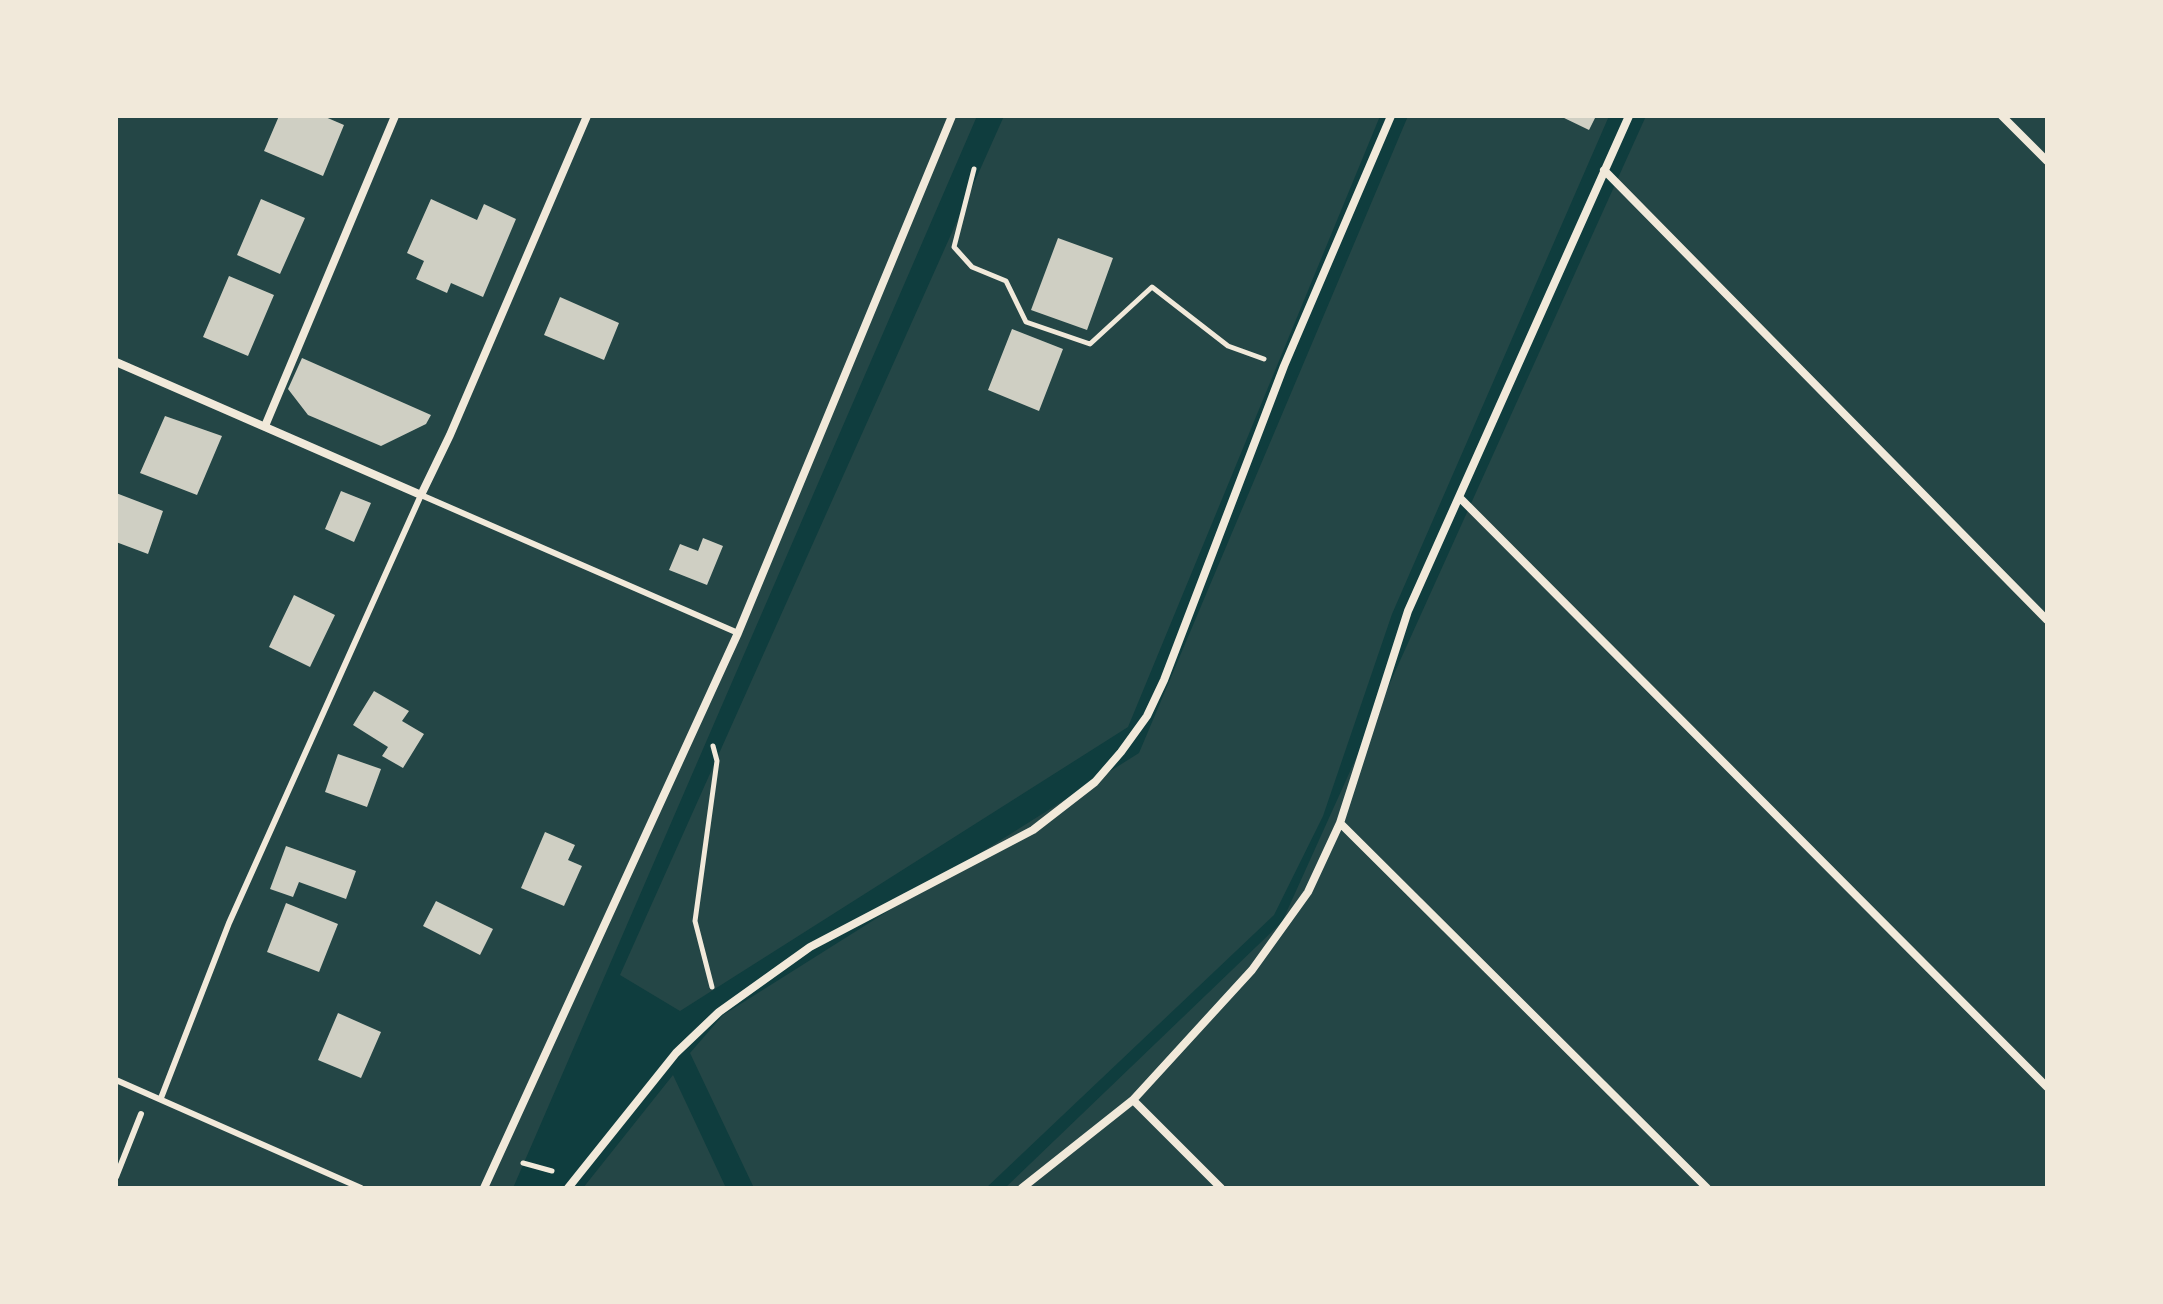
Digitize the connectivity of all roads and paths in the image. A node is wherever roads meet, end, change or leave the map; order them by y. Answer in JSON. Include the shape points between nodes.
{"nodes":[{"id":1,"x":395,"y":116,"type":"edge"},
{"id":2,"x":587,"y":116,"type":"edge"},
{"id":3,"x":952,"y":116,"type":"edge"},
{"id":4,"x":1391,"y":116,"type":"edge"},
{"id":5,"x":1629,"y":116,"type":"edge"},
{"id":6,"x":2002,"y":116,"type":"edge"},
{"id":7,"x":2047,"y":161,"type":"edge"},
{"id":8,"x":974,"y":169,"type":"dead end"},
{"id":9,"x":1604,"y":170,"type":"junction"},
{"id":10,"x":116,"y":362,"type":"edge"},
{"id":11,"x":1284,"y":366,"type":"junction"},
{"id":12,"x":265,"y":426,"type":"junction"},
{"id":13,"x":421,"y":495,"type":"junction"},
{"id":14,"x":1459,"y":497,"type":"junction"},
{"id":15,"x":2047,"y":620,"type":"edge"},
{"id":16,"x":738,"y":633,"type":"junction"},
{"id":17,"x":703,"y":710,"type":"junction"},
{"id":18,"x":1340,"y":823,"type":"junction"},
{"id":19,"x":719,"y":1012,"type":"junction"},
{"id":20,"x":116,"y":1080,"type":"edge"},
{"id":21,"x":2047,"y":1087,"type":"edge"},
{"id":22,"x":161,"y":1098,"type":"junction"},
{"id":23,"x":1133,"y":1100,"type":"junction"},
{"id":24,"x":141,"y":1114,"type":"dead end"},
{"id":25,"x":499,"y":1157,"type":"junction"},
{"id":26,"x":116,"y":1177,"type":"edge"},
{"id":27,"x":576,"y":1178,"type":"junction"},
{"id":28,"x":361,"y":1188,"type":"edge"},
{"id":29,"x":484,"y":1188,"type":"edge"},
{"id":30,"x":568,"y":1188,"type":"edge"},
{"id":31,"x":1022,"y":1188,"type":"edge"},
{"id":32,"x":1221,"y":1188,"type":"edge"},
{"id":33,"x":1707,"y":1188,"type":"edge"}],
"edges":[{"from":1,"to":12,"type":"street"},
{"from":2,"to":13,"type":"street"},
{"from":3,"to":16,"type":"street"},
{"from":4,"to":11,"type":"street"},
{"from":5,"to":9,"type":"street"},
{"from":6,"to":7,"type":"street"},
{"from":8,"to":11,"type":"path","via":[[954,247],[972,267],[1006,281],[1026,322],[1090,344],[1152,287],[1228,346]]},
{"from":9,"to":14,"type":"street"},
{"from":9,"to":15,"type":"street"},
{"from":10,"to":12,"type":"street"},
{"from":11,"to":19,"type":"street","via":[[1164,680],[1147,716],[1095,782],[1033,830],[810,947]]},
{"from":12,"to":13,"type":"street"},
{"from":13,"to":16,"type":"lane"},
{"from":13,"to":22,"type":"lane","via":[[229,923]]},
{"from":14,"to":18,"type":"street","via":[[1408,611]]},
{"from":14,"to":21,"type":"street"},
{"from":16,"to":17,"type":"street"},
{"from":17,"to":19,"type":"path","via":[[717,761],[695,921]]},
{"from":17,"to":25,"type":"street"},
{"from":18,"to":23,"type":"street","via":[[1308,892],[1252,970]]},
{"from":18,"to":33,"type":"street"},
{"from":19,"to":27,"type":"street","via":[[676,1053]]},
{"from":20,"to":22,"type":"lane"},
{"from":22,"to":28,"type":"lane"},
{"from":23,"to":31,"type":"street"},
{"from":23,"to":32,"type":"street"},
{"from":24,"to":26,"type":"lane"},
{"from":25,"to":27,"type":"path"},
{"from":25,"to":29,"type":"street"},
{"from":27,"to":30,"type":"street"}]}
